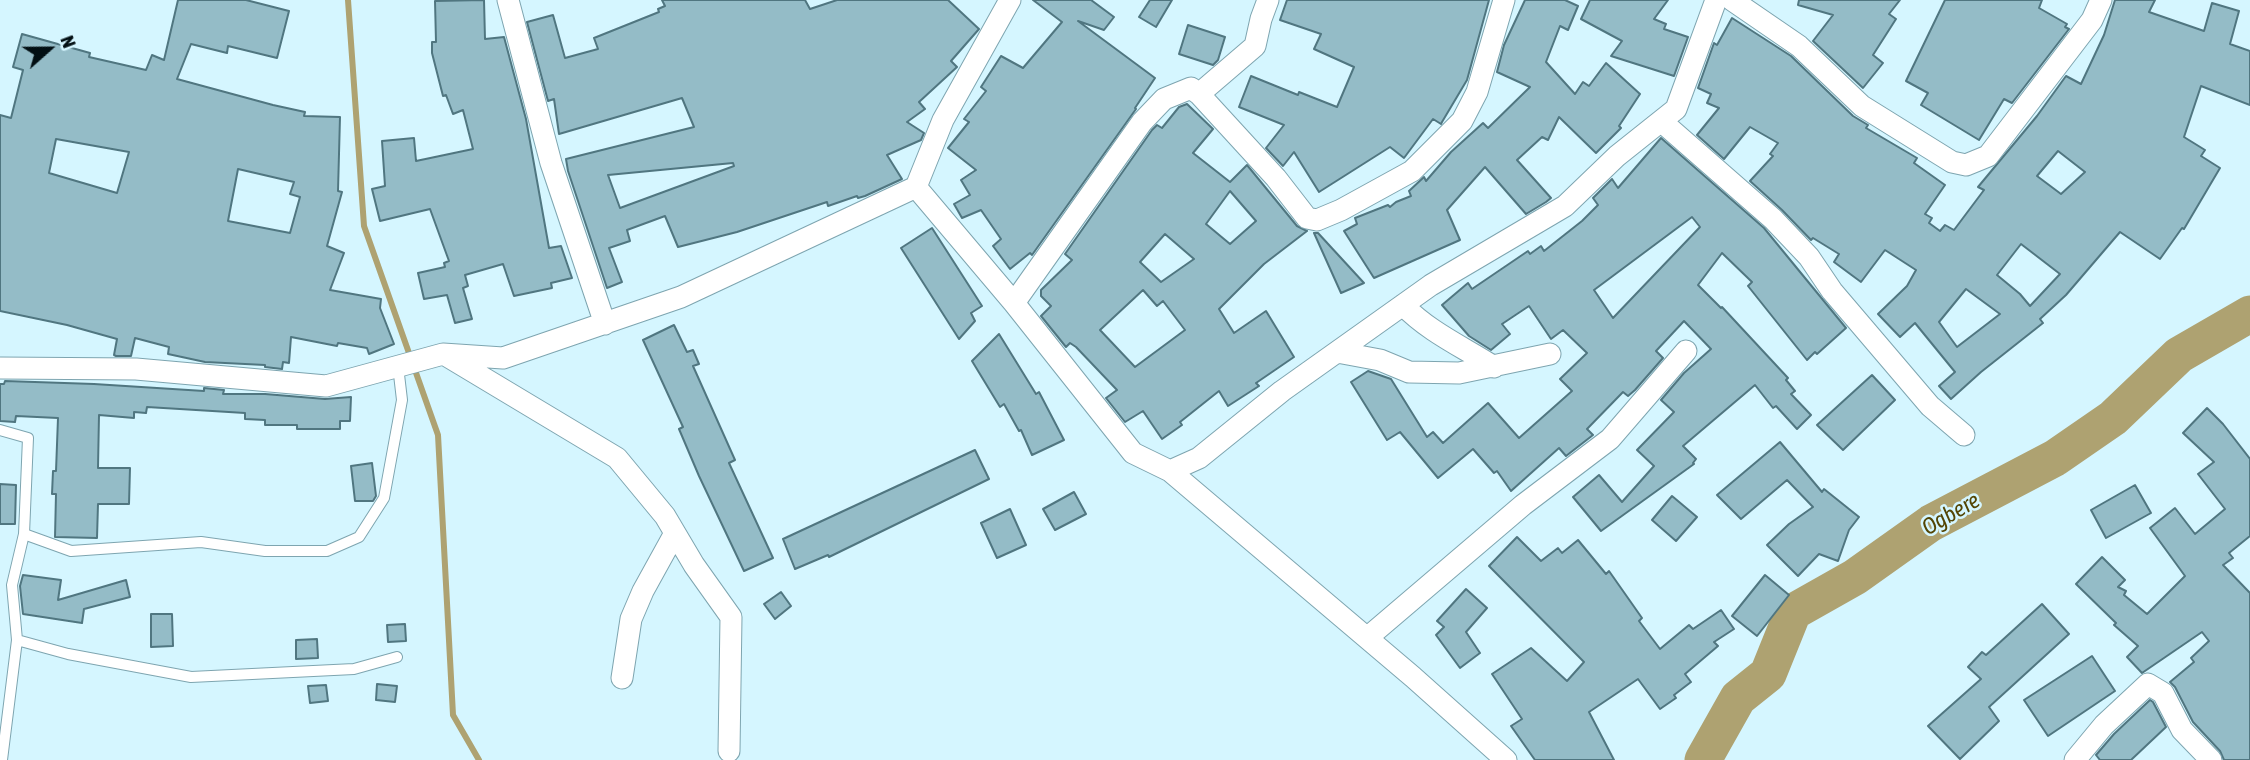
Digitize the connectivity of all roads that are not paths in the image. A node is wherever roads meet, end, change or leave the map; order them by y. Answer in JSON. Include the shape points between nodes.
{"nodes":[{"id":1,"x":508,"y":0,"type":"edge"},
{"id":2,"x":1010,"y":0,"type":"edge"},
{"id":3,"x":1268,"y":0,"type":"edge"},
{"id":4,"x":1504,"y":0,"type":"edge"},
{"id":5,"x":1716,"y":0,"type":"edge"},
{"id":6,"x":1732,"y":0,"type":"edge"},
{"id":7,"x":2101,"y":0,"type":"edge"},
{"id":8,"x":1199,"y":94,"type":"junction"},
{"id":9,"x":1661,"y":121,"type":"junction"},
{"id":10,"x":916,"y":187,"type":"junction"},
{"id":11,"x":1014,"y":303,"type":"junction"},
{"id":12,"x":1402,"y":305,"type":"junction"},
{"id":13,"x":605,"y":324,"type":"junction"},
{"id":14,"x":1686,"y":351,"type":"dead end"},
{"id":15,"x":1337,"y":352,"type":"junction"},
{"id":16,"x":1550,"y":354,"type":"dead end"},
{"id":17,"x":432,"y":356,"type":"junction"},
{"id":18,"x":398,"y":365,"type":"junction"},
{"id":19,"x":1494,"y":367,"type":"junction"},
{"id":20,"x":0,"y":368,"type":"edge"},
{"id":21,"x":0,"y":430,"type":"edge"},
{"id":22,"x":1964,"y":435,"type":"dead end"},
{"id":23,"x":1170,"y":471,"type":"junction"},
{"id":24,"x":675,"y":533,"type":"junction"},
{"id":25,"x":24,"y":534,"type":"junction"},
{"id":26,"x":1367,"y":638,"type":"junction"},
{"id":27,"x":17,"y":640,"type":"junction"},
{"id":28,"x":397,"y":657,"type":"dead end"},
{"id":29,"x":622,"y":678,"type":"dead end"},
{"id":30,"x":729,"y":751,"type":"dead end"},
{"id":31,"x":2,"y":760,"type":"edge"},
{"id":32,"x":1506,"y":760,"type":"edge"},
{"id":33,"x":2075,"y":760,"type":"edge"},
{"id":34,"x":2211,"y":760,"type":"edge"}],
"edges":[{"from":1,"to":13,"type":"street","via":[[551,163]]},
{"from":2,"to":10,"type":"street","via":[[943,120]]},
{"from":3,"to":8,"type":"street","via":[[1255,46]]},
{"from":4,"to":8,"type":"street","via":[[1477,92],[1462,121],[1412,171],[1317,220],[1307,218]]},
{"from":5,"to":9,"type":"street","via":[[1676,109]]},
{"from":6,"to":7,"type":"street","via":[[1799,46],[1862,106],[1952,162],[1966,165],[1988,156],[2092,20]]},
{"from":8,"to":11,"type":"street","via":[[1191,88],[1164,99],[1142,122]]},
{"from":9,"to":12,"type":"street","via":[[1564,206]]},
{"from":9,"to":22,"type":"street","via":[[1773,219],[1930,406]]},
{"from":10,"to":11,"type":"street"},
{"from":10,"to":13,"type":"street","via":[[681,297]]},
{"from":11,"to":23,"type":"street","via":[[1132,453]]},
{"from":12,"to":15,"type":"street"},
{"from":12,"to":19,"type":"street","via":[[1432,331]]},
{"from":13,"to":17,"type":"street","via":[[503,358]]},
{"from":14,"to":26,"type":"street","via":[[1611,439],[1522,505]]},
{"from":15,"to":19,"type":"street","via":[[1380,360],[1409,372],[1459,373]]},
{"from":15,"to":23,"type":"street","via":[[1199,458]]},
{"from":16,"to":19,"type":"street"},
{"from":17,"to":18,"type":"street"},
{"from":17,"to":24,"type":"street","via":[[617,458]]},
{"from":18,"to":20,"type":"street","via":[[326,386],[136,369]]},
{"from":18,"to":25,"type":"lane","via":[[402,400],[384,498],[359,537],[327,551],[265,551],[201,542],[71,551]]},
{"from":21,"to":25,"type":"lane","via":[[28,438]]},
{"from":23,"to":26,"type":"street"},
{"from":24,"to":29,"type":"street","via":[[631,619]]},
{"from":24,"to":30,"type":"street","via":[[731,617]]},
{"from":25,"to":27,"type":"lane","via":[[12,585]]},
{"from":26,"to":32,"type":"street"},
{"from":27,"to":28,"type":"lane","via":[[191,677],[355,669]]},
{"from":27,"to":31,"type":"lane"},
{"from":33,"to":34,"type":"street","via":[[2148,684],[2163,693],[2182,730]]}]}
